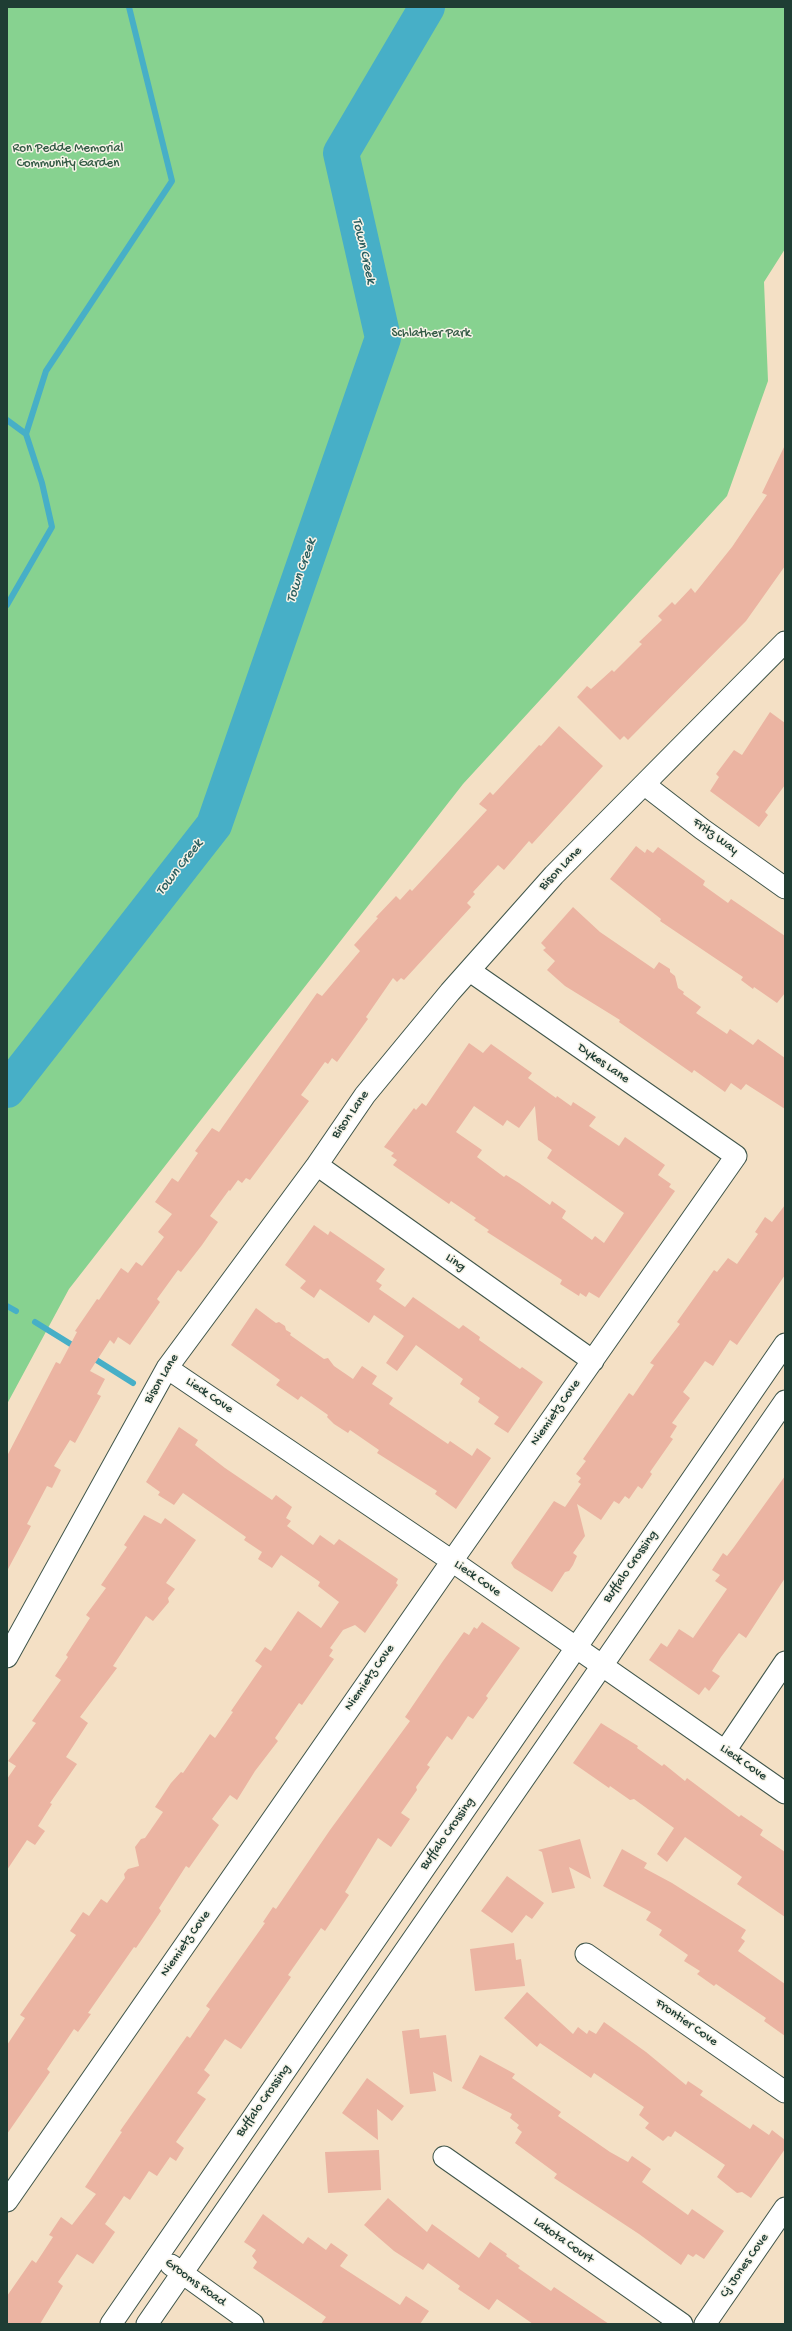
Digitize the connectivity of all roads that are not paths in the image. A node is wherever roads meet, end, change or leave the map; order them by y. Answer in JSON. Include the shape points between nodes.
{"nodes":[{"id":1,"x":785,"y":642,"type":"edge"},
{"id":2,"x":645,"y":784,"type":"junction"},
{"id":3,"x":785,"y":888,"type":"edge"},
{"id":4,"x":470,"y":971,"type":"junction"},
{"id":5,"x":736,"y":1156,"type":"joint"},
{"id":6,"x":317,"y":1165,"type":"junction"},
{"id":7,"x":785,"y":1344,"type":"edge"},
{"id":8,"x":593,"y":1361,"type":"junction"},
{"id":9,"x":167,"y":1368,"type":"junction"},
{"id":10,"x":785,"y":1401,"type":"edge"},
{"id":11,"x":452,"y":1561,"type":"junction"},
{"id":12,"x":576,"y":1647,"type":"junction"},
{"id":13,"x":7,"y":1657,"type":"edge"},
{"id":14,"x":785,"y":1662,"type":"edge"},
{"id":15,"x":602,"y":1665,"type":"junction"},
{"id":16,"x":725,"y":1751,"type":"junction"},
{"id":17,"x":785,"y":1792,"type":"edge"},
{"id":18,"x":586,"y":1954,"type":"dead end"},
{"id":19,"x":785,"y":2092,"type":"edge"},
{"id":20,"x":444,"y":2158,"type":"dead end"},
{"id":21,"x":7,"y":2202,"type":"edge"},
{"id":22,"x":785,"y":2208,"type":"edge"},
{"id":23,"x":158,"y":2256,"type":"junction"},
{"id":24,"x":182,"y":2273,"type":"junction"},
{"id":25,"x":111,"y":2324,"type":"edge"},
{"id":26,"x":147,"y":2324,"type":"edge"},
{"id":27,"x":253,"y":2324,"type":"edge"},
{"id":28,"x":682,"y":2324,"type":"edge"},
{"id":29,"x":705,"y":2324,"type":"edge"}],
"edges":[{"from":1,"to":2,"type":"street","name":"Bison Lane"},
{"from":2,"to":3,"type":"street","name":"Fritz Way","via":[[702,829]]},
{"from":2,"to":4,"type":"street","name":"Bison Lane","via":[[554,875]]},
{"from":4,"to":5,"type":"street","name":"Dykes Lane"},
{"from":4,"to":6,"type":"street","name":"Bison Lane","via":[[365,1095]]},
{"from":5,"to":8,"type":"street","name":"Niemietz Cove"},
{"from":6,"to":8,"type":"street","name":"Ling"},
{"from":6,"to":9,"type":"street","name":"Bison Lane"},
{"from":7,"to":12,"type":"street","name":"Buffalo Crossing"},
{"from":8,"to":11,"type":"street","name":"Niemietz Cove"},
{"from":9,"to":11,"type":"street","name":"Lieck Cove"},
{"from":9,"to":13,"type":"street","name":"Bison Lane"},
{"from":10,"to":15,"type":"street"},
{"from":11,"to":12,"type":"street","name":"Lieck Cove"},
{"from":11,"to":21,"type":"street","name":"Niemietz Cove"},
{"from":12,"to":15,"type":"street","name":"Lieck Cove"},
{"from":12,"to":23,"type":"street","name":"Buffalo Crossing"},
{"from":14,"to":16,"type":"street"},
{"from":15,"to":16,"type":"street","name":"Lieck Cove"},
{"from":15,"to":24,"type":"street"},
{"from":16,"to":17,"type":"street","name":"Lieck Cove"},
{"from":18,"to":19,"type":"street","name":"Frontier Cove"},
{"from":20,"to":28,"type":"street","name":"Lakota Court"},
{"from":22,"to":29,"type":"street","name":"Cj Jones Cove"},
{"from":23,"to":24,"type":"street","name":"Grooms Road"},
{"from":23,"to":25,"type":"street","name":"Buffalo Crossing"},
{"from":24,"to":26,"type":"street"},
{"from":24,"to":27,"type":"street","name":"Grooms Road"}]}
